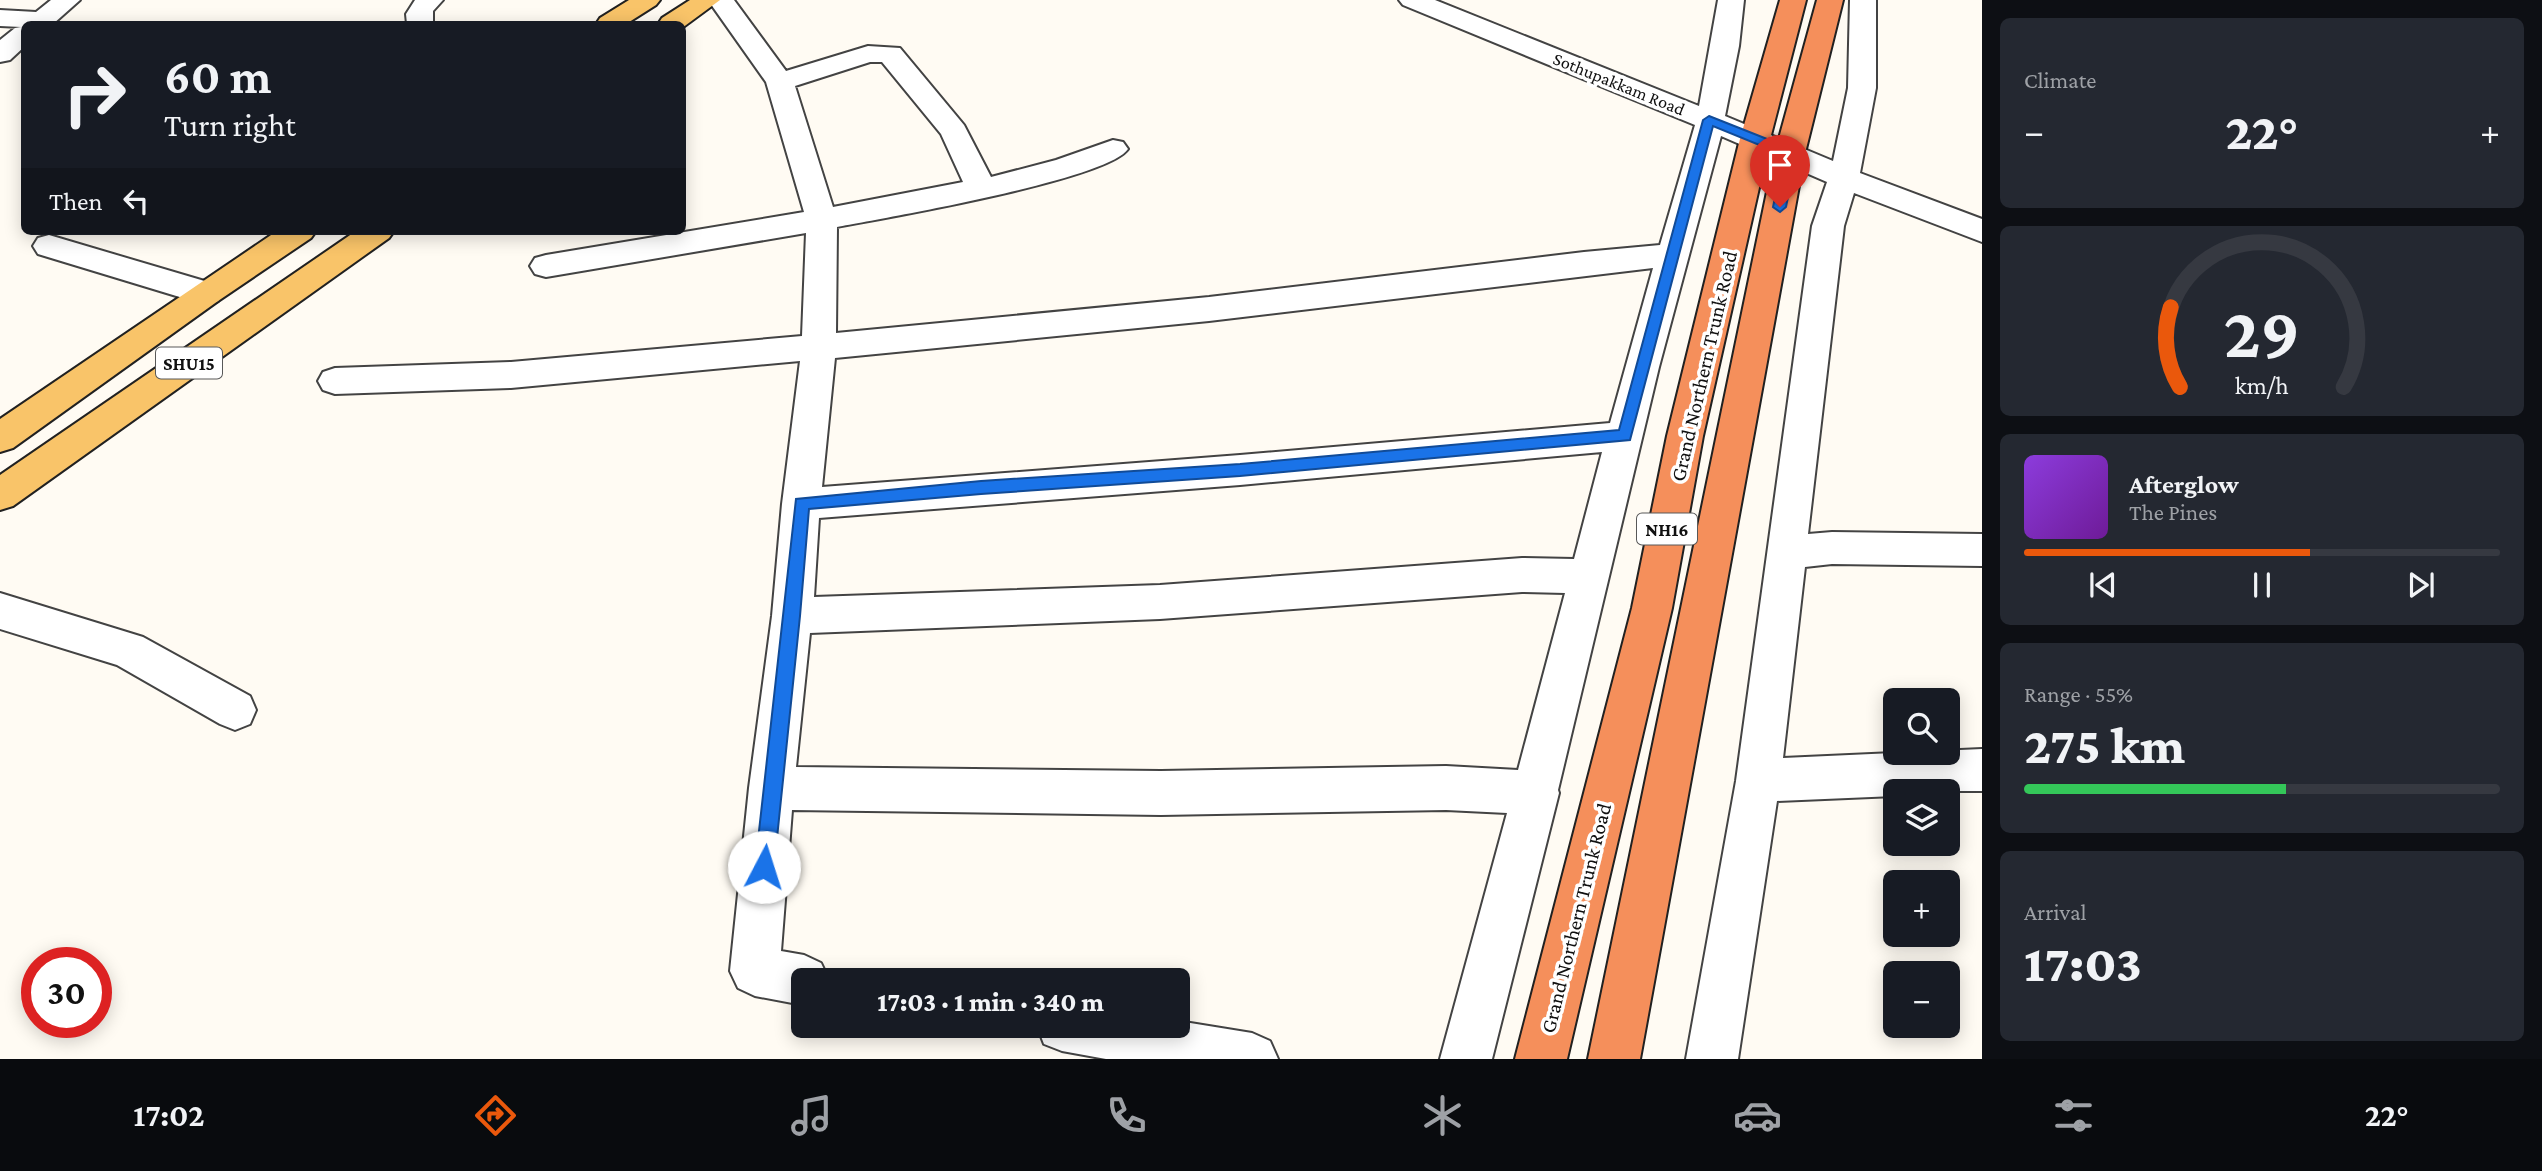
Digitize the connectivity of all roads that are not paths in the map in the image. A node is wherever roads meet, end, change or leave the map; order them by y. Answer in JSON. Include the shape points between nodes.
{"nodes":[{"id":1,"x":67,"y":0,"type":"edge"},
{"id":2,"x":430,"y":0,"type":"edge"},
{"id":3,"x":647,"y":0,"type":"edge"},
{"id":4,"x":707,"y":0,"type":"edge"},
{"id":5,"x":721,"y":0,"type":"edge"},
{"id":6,"x":1731,"y":0,"type":"edge"},
{"id":7,"x":1793,"y":0,"type":"edge"},
{"id":8,"x":1830,"y":0,"type":"edge"},
{"id":9,"x":1863,"y":0,"type":"edge"},
{"id":10,"x":1418,"y":1,"type":"edge"},
{"id":11,"x":0,"y":18,"type":"edge"},
{"id":12,"x":40,"y":21,"type":"edge"},
{"id":13,"x":419,"y":21,"type":"edge"},
{"id":14,"x":614,"y":21,"type":"edge"},
{"id":15,"x":676,"y":21,"type":"edge"},
{"id":16,"x":21,"y":23,"type":"edge"},
{"id":17,"x":21,"y":37,"type":"edge"},
{"id":18,"x":0,"y":54,"type":"edge"},
{"id":19,"x":779,"y":82,"type":"junction"},
{"id":20,"x":1709,"y":120,"type":"junction"},
{"id":21,"x":1755,"y":139,"type":"junction"},
{"id":22,"x":1113,"y":149,"type":"dead end"},
{"id":23,"x":1790,"y":153,"type":"junction"},
{"id":24,"x":1845,"y":178,"type":"junction"},
{"id":25,"x":981,"y":188,"type":"junction"},
{"id":26,"x":822,"y":220,"type":"junction"},
{"id":27,"x":1982,"y":231,"type":"edge"},
{"id":28,"x":294,"y":235,"type":"edge"},
{"id":29,"x":372,"y":235,"type":"edge"},
{"id":30,"x":49,"y":246,"type":"dead end"},
{"id":31,"x":1675,"y":255,"type":"junction"},
{"id":32,"x":547,"y":266,"type":"dead end"},
{"id":33,"x":206,"y":293,"type":"junction"},
{"id":34,"x":819,"y":347,"type":"junction"},
{"id":35,"x":335,"y":381,"type":"dead end"},
{"id":36,"x":1625,"y":436,"type":"junction"},
{"id":37,"x":0,"y":438,"type":"edge"},
{"id":38,"x":0,"y":495,"type":"edge"},
{"id":39,"x":801,"y":503,"type":"junction"},
{"id":40,"x":1982,"y":550,"type":"edge"},
{"id":41,"x":1787,"y":553,"type":"junction"},
{"id":42,"x":1591,"y":576,"type":"junction"},
{"id":43,"x":0,"y":611,"type":"edge"},
{"id":44,"x":792,"y":616,"type":"junction"},
{"id":45,"x":235,"y":710,"type":"dead end"},
{"id":46,"x":1982,"y":770,"type":"edge"},
{"id":47,"x":1758,"y":781,"type":"junction"},
{"id":48,"x":771,"y":788,"type":"junction"},
{"id":49,"x":1537,"y":793,"type":"junction"},
{"id":50,"x":791,"y":978,"type":"edge"},
{"id":51,"x":1131,"y":1038,"type":"edge"},
{"id":52,"x":1252,"y":1059,"type":"edge"},
{"id":53,"x":1466,"y":1059,"type":"edge"},
{"id":54,"x":1541,"y":1059,"type":"edge"},
{"id":55,"x":1615,"y":1059,"type":"edge"},
{"id":56,"x":1712,"y":1059,"type":"edge"}],
"edges":[{"from":1,"to":12,"type":"street"},
{"from":2,"to":13,"type":"street","via":[[421,9]]},
{"from":3,"to":14,"type":"main road"},
{"from":4,"to":15,"type":"main road"},
{"from":5,"to":19,"type":"street"},
{"from":6,"to":20,"type":"street"},
{"from":7,"to":21,"type":"highway","name":"Grand Northern Trunk Road","number":"NH16"},
{"from":8,"to":23,"type":"highway","name":"Grand Northern Trunk Road","number":"NH16"},
{"from":9,"to":24,"type":"street","via":[[1863,99]]},
{"from":10,"to":20,"type":"street","name":"Sothupakkam Road"},
{"from":11,"to":16,"type":"street"},
{"from":17,"to":18,"type":"street"},
{"from":19,"to":25,"type":"street","via":[[868,54],[890,54],[954,131]]},
{"from":19,"to":26,"type":"street"},
{"from":20,"to":21,"type":"street","name":"Sothupakkam Road"},
{"from":20,"to":31,"type":"street"},
{"from":21,"to":23,"type":"street","name":"Sothupakkam Road"},
{"from":21,"to":54,"type":"highway","name":"Grand Northern Trunk Road","number":"NH16","via":[[1685,436],[1653,608]]},
{"from":22,"to":25,"type":"street","via":[[1091,160]]},
{"from":23,"to":24,"type":"street","name":"Sothupakkam Road"},
{"from":23,"to":55,"type":"highway","name":"Grand Northern Trunk Road","number":"NH16"},
{"from":24,"to":27,"type":"street","name":"Sothupakkam Road"},
{"from":24,"to":41,"type":"street","via":[[1828,226]]},
{"from":25,"to":26,"type":"street"},
{"from":26,"to":32,"type":"street"},
{"from":26,"to":34,"type":"street"},
{"from":28,"to":33,"type":"main road","number":"SHU15"},
{"from":29,"to":38,"type":"main road","number":"SHU15"},
{"from":30,"to":33,"type":"street"},
{"from":31,"to":34,"type":"street","via":[[1209,309]]},
{"from":31,"to":36,"type":"street"},
{"from":33,"to":37,"type":"main road","number":"SHU15"},
{"from":34,"to":35,"type":"street","via":[[511,375]]},
{"from":34,"to":39,"type":"street"},
{"from":36,"to":39,"type":"street"},
{"from":36,"to":42,"type":"street"},
{"from":39,"to":44,"type":"street"},
{"from":40,"to":41,"type":"street","via":[[1832,548]]},
{"from":41,"to":47,"type":"street"},
{"from":42,"to":44,"type":"street","via":[[1522,575],[1160,602]]},
{"from":42,"to":49,"type":"street"},
{"from":43,"to":45,"type":"street","via":[[128,650]]},
{"from":44,"to":48,"type":"street"},
{"from":46,"to":47,"type":"street"},
{"from":47,"to":56,"type":"street"},
{"from":48,"to":49,"type":"street","via":[[1161,793],[1446,788]]},
{"from":48,"to":50,"type":"street","via":[[755,971]]},
{"from":49,"to":53,"type":"street"},
{"from":51,"to":52,"type":"street"}]}
